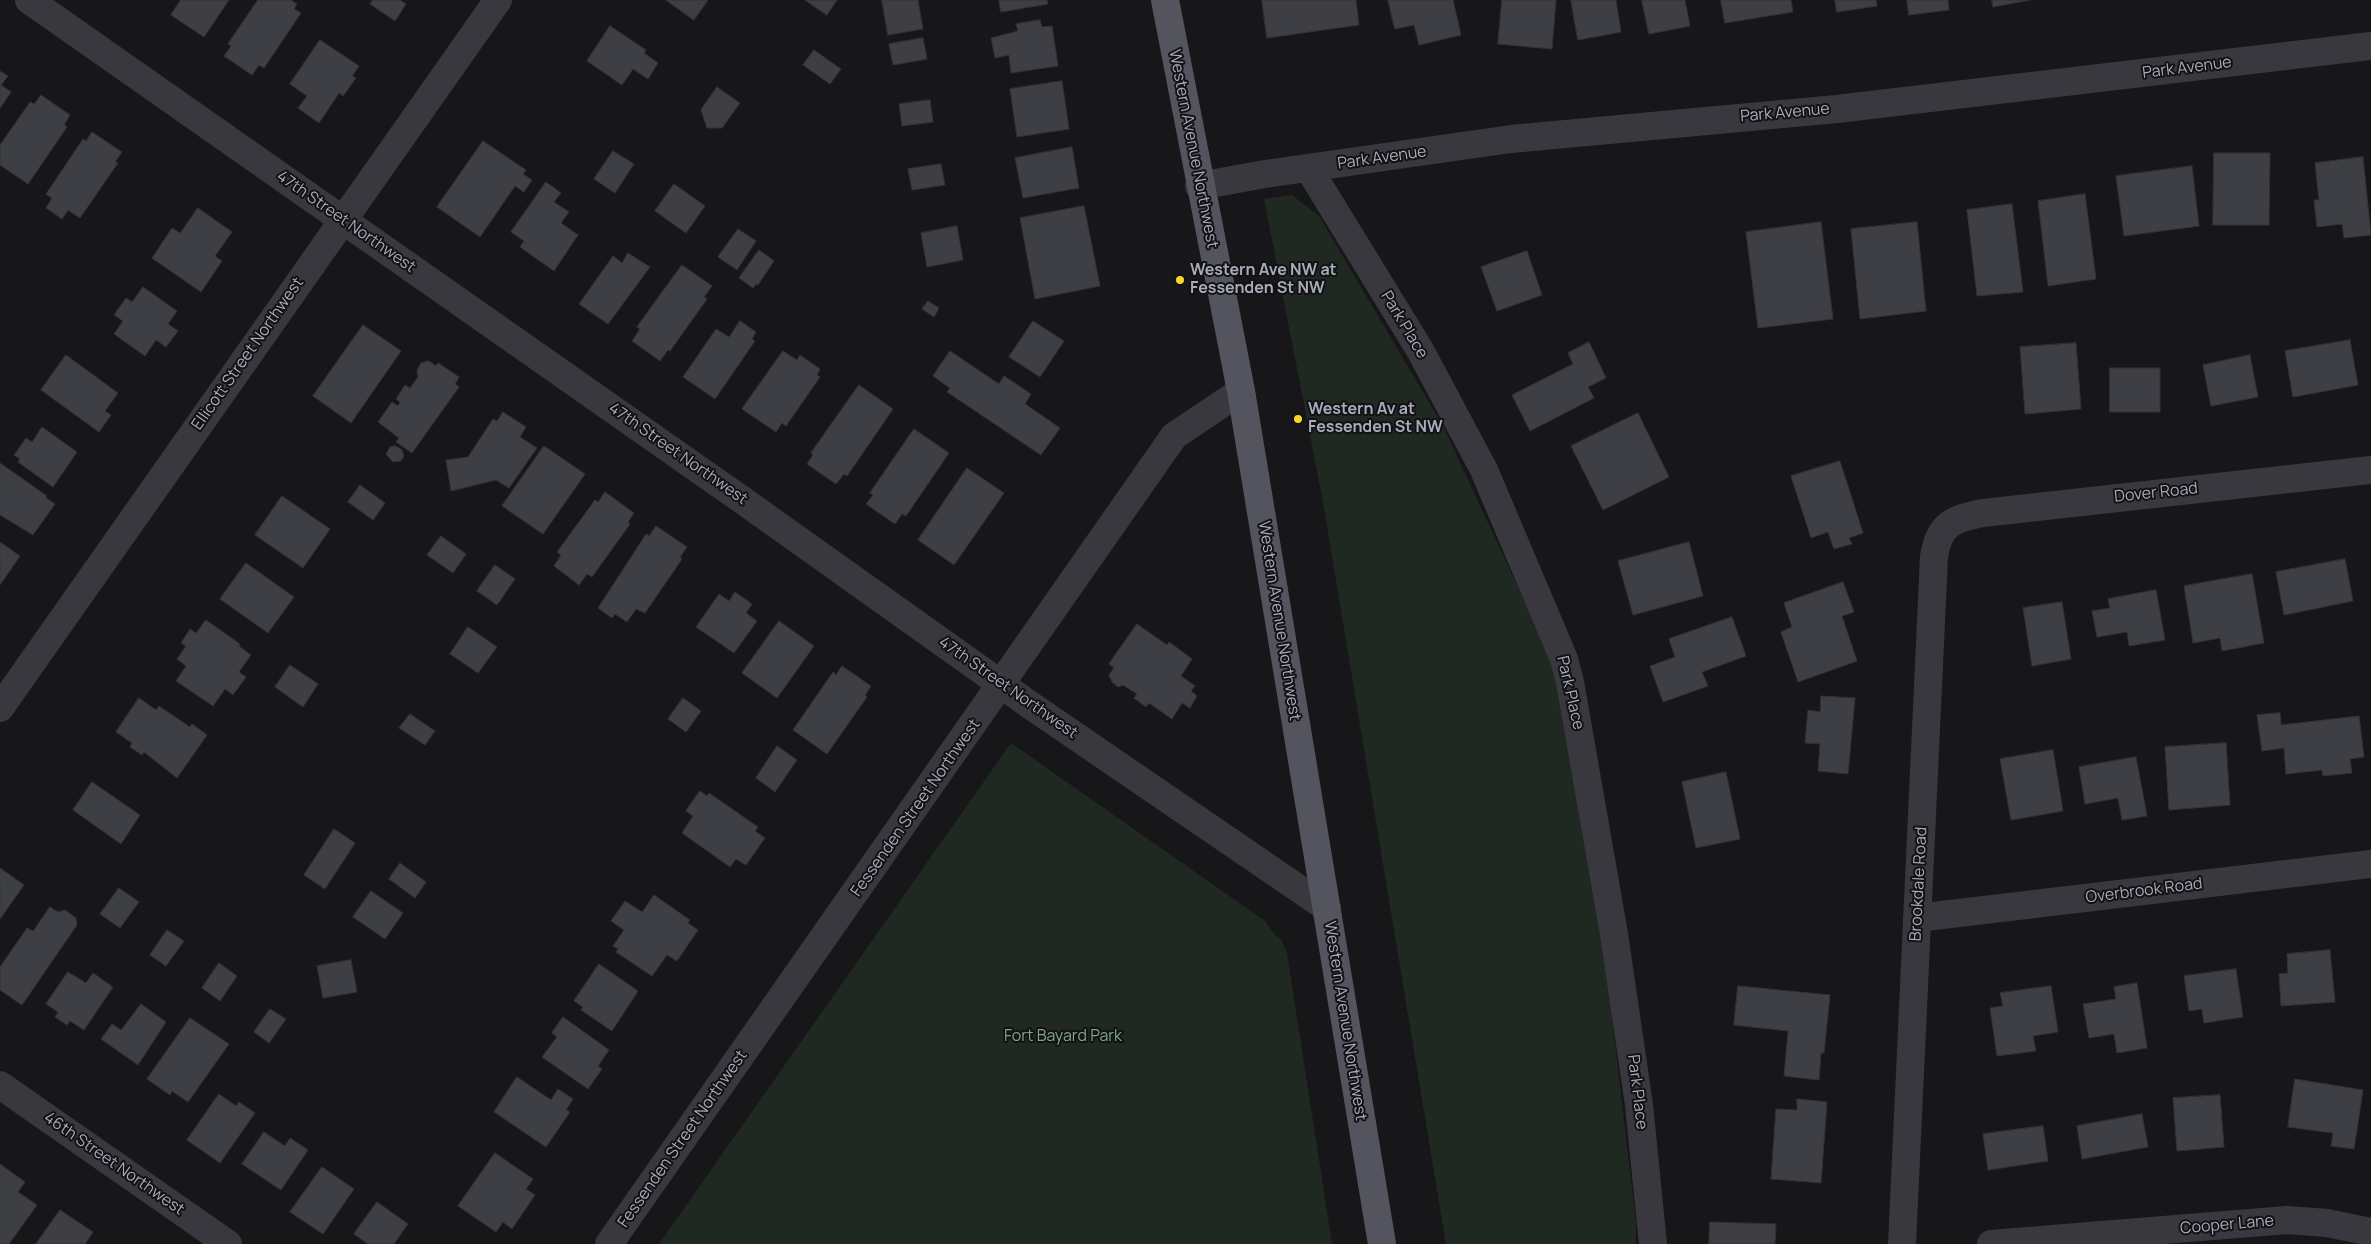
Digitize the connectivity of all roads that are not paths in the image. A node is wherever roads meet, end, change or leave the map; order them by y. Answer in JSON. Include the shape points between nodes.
{"nodes":[{"id":1,"x":29,"y":0,"type":"edge"},
{"id":2,"x":498,"y":0,"type":"edge"},
{"id":3,"x":1164,"y":0,"type":"edge"},
{"id":4,"x":2371,"y":46,"type":"edge"},
{"id":5,"x":1309,"y":169,"type":"junction"},
{"id":6,"x":1199,"y":186,"type":"junction"},
{"id":7,"x":343,"y":220,"type":"junction"},
{"id":8,"x":1241,"y":391,"type":"junction"},
{"id":9,"x":2371,"y":470,"type":"edge"},
{"id":10,"x":1945,"y":527,"type":"joint"},
{"id":11,"x":1002,"y":685,"type":"junction"},
{"id":12,"x":0,"y":708,"type":"edge"},
{"id":13,"x":2371,"y":864,"type":"edge"},
{"id":14,"x":1326,"y":908,"type":"junction"},
{"id":15,"x":1917,"y":918,"type":"junction"},
{"id":16,"x":0,"y":1085,"type":"edge"},
{"id":17,"x":2371,"y":1232,"type":"edge"},
{"id":18,"x":228,"y":1244,"type":"edge"},
{"id":19,"x":609,"y":1244,"type":"edge"},
{"id":20,"x":1382,"y":1244,"type":"edge"},
{"id":21,"x":1653,"y":1244,"type":"edge"},
{"id":22,"x":1902,"y":1244,"type":"edge"},
{"id":23,"x":1992,"y":1244,"type":"edge"}],
"edges":[{"from":1,"to":7,"type":"street","name":"47th Street Northwest"},
{"from":2,"to":7,"type":"street","name":"Ellicott Street Northwest"},
{"from":3,"to":6,"type":"main road","name":"Western Avenue Northwest"},
{"from":4,"to":5,"type":"street","name":"Park Avenue","via":[[1837,109],[1511,139]]},
{"from":5,"to":6,"type":"street","name":"Park Avenue"},
{"from":5,"to":21,"type":"street","name":"Park Place","via":[[1420,350],[1484,470],[1564,658],[1614,934],[1639,1105]]},
{"from":6,"to":8,"type":"main road","name":"Western Avenue Northwest"},
{"from":7,"to":11,"type":"street","name":"47th Street Northwest"},
{"from":7,"to":12,"type":"street","name":"Ellicott Street Northwest"},
{"from":8,"to":11,"type":"street","name":"Fessenden Street Northwest","via":[[1174,436]]},
{"from":8,"to":14,"type":"main road","name":"Western Avenue Northwest"},
{"from":9,"to":10,"type":"street","name":"Dover Road","via":[[1983,513],[1959,518]]},
{"from":10,"to":15,"type":"street","name":"Brookdale Road","via":[[1936,541],[1934,558]]},
{"from":11,"to":14,"type":"street","name":"47th Street Northwest"},
{"from":11,"to":19,"type":"street","name":"Fessenden Street Northwest"},
{"from":13,"to":15,"type":"street","name":"Overbrook Road"},
{"from":14,"to":20,"type":"main road","name":"Western Avenue Northwest"},
{"from":15,"to":22,"type":"street","name":"Brookdale Road"},
{"from":16,"to":18,"type":"street","name":"46th Street Northwest"},
{"from":17,"to":23,"type":"street","name":"Cooper Lane","via":[[2327,1223],[2288,1220]]}]}
